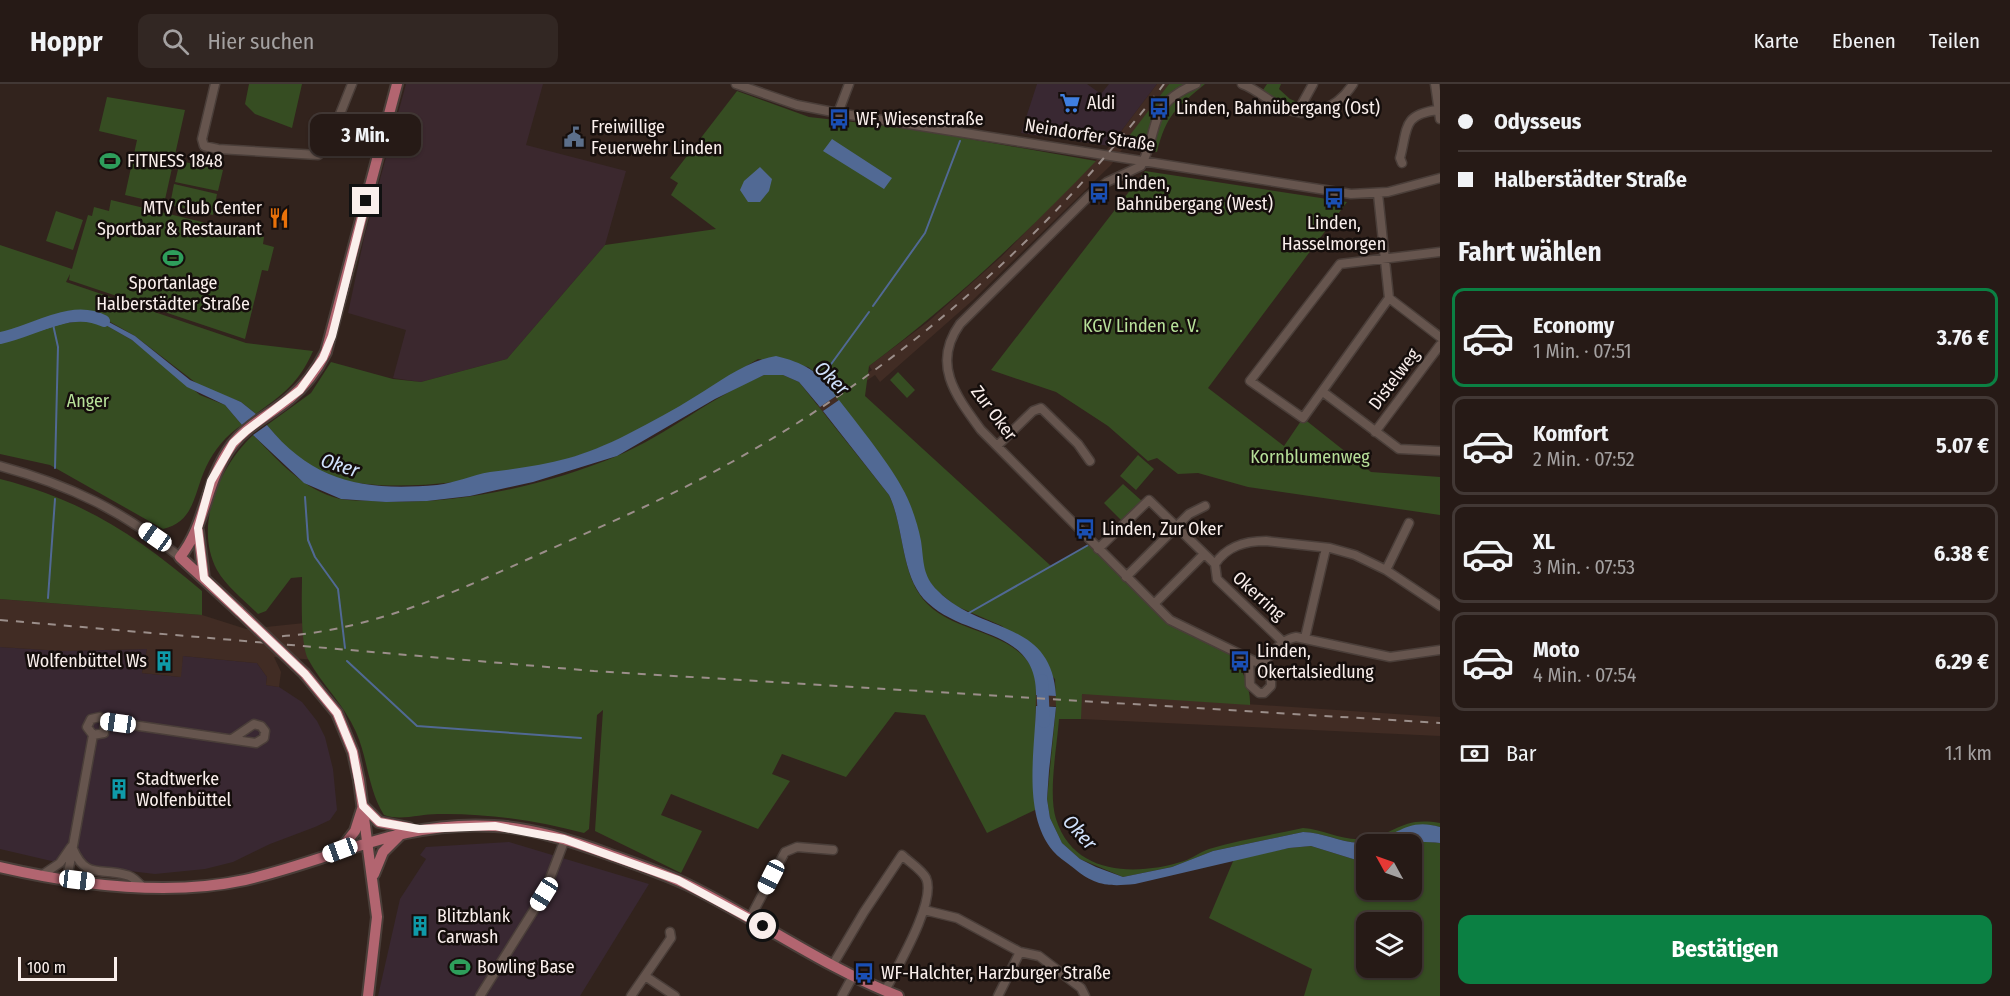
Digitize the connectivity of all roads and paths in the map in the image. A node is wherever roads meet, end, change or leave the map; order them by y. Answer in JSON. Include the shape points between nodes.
{"nodes":[{"id":1,"x":215,"y":84,"type":"edge"},
{"id":2,"x":352,"y":84,"type":"edge"},
{"id":3,"x":397,"y":84,"type":"edge"},
{"id":4,"x":736,"y":84,"type":"edge"},
{"id":5,"x":849,"y":84,"type":"edge"},
{"id":6,"x":1196,"y":84,"type":"edge"},
{"id":7,"x":1242,"y":84,"type":"edge"},
{"id":8,"x":1313,"y":84,"type":"edge"},
{"id":9,"x":1353,"y":84,"type":"edge"},
{"id":10,"x":1435,"y":84,"type":"edge"},
{"id":11,"x":838,"y":113,"type":"junction"},
{"id":12,"x":1301,"y":113,"type":"junction"},
{"id":13,"x":1439,"y":114,"type":"edge"},
{"id":14,"x":1144,"y":160,"type":"junction"},
{"id":15,"x":1402,"y":163,"type":"dead end"},
{"id":16,"x":1440,"y":178,"type":"edge"},
{"id":17,"x":1378,"y":194,"type":"junction"},
{"id":18,"x":1440,"y":252,"type":"edge"},
{"id":19,"x":1385,"y":259,"type":"junction"},
{"id":20,"x":1389,"y":298,"type":"junction"},
{"id":21,"x":1440,"y":337,"type":"edge"},
{"id":22,"x":1440,"y":345,"type":"edge"},
{"id":23,"x":1323,"y":392,"type":"junction"},
{"id":24,"x":1375,"y":432,"type":"junction"},
{"id":25,"x":997,"y":446,"type":"junction"},
{"id":26,"x":1440,"y":451,"type":"edge"},
{"id":27,"x":1090,"y":461,"type":"dead end"},
{"id":28,"x":0,"y":466,"type":"edge"},
{"id":29,"x":1204,"y":506,"type":"dead end"},
{"id":30,"x":1409,"y":523,"type":"dead end"},
{"id":31,"x":1176,"y":527,"type":"junction"},
{"id":32,"x":198,"y":528,"type":"junction"},
{"id":33,"x":1326,"y":548,"type":"junction"},
{"id":34,"x":1098,"y":549,"type":"junction"},
{"id":35,"x":1204,"y":554,"type":"junction"},
{"id":36,"x":180,"y":557,"type":"junction"},
{"id":37,"x":1215,"y":564,"type":"junction"},
{"id":38,"x":1386,"y":570,"type":"junction"},
{"id":39,"x":1126,"y":577,"type":"junction"},
{"id":40,"x":204,"y":578,"type":"junction"},
{"id":41,"x":1154,"y":604,"type":"junction"},
{"id":42,"x":1440,"y":606,"type":"edge"},
{"id":43,"x":1305,"y":638,"type":"junction"},
{"id":44,"x":1282,"y":641,"type":"junction"},
{"id":45,"x":1440,"y":650,"type":"edge"},
{"id":46,"x":1249,"y":659,"type":"junction"},
{"id":47,"x":1262,"y":662,"type":"junction"},
{"id":48,"x":105,"y":721,"type":"junction"},
{"id":49,"x":93,"y":735,"type":"junction"},
{"id":50,"x":232,"y":739,"type":"dead end"},
{"id":51,"x":363,"y":806,"type":"junction"},
{"id":52,"x":419,"y":829,"type":"junction"},
{"id":53,"x":405,"y":832,"type":"junction"},
{"id":54,"x":564,"y":839,"type":"junction"},
{"id":55,"x":368,"y":841,"type":"junction"},
{"id":56,"x":73,"y":847,"type":"junction"},
{"id":57,"x":340,"y":850,"type":"junction"},
{"id":58,"x":833,"y":850,"type":"dead end"},
{"id":59,"x":0,"y":867,"type":"edge"},
{"id":60,"x":42,"y":875,"type":"junction"},
{"id":61,"x":373,"y":878,"type":"junction"},
{"id":62,"x":67,"y":879,"type":"junction"},
{"id":63,"x":142,"y":886,"type":"junction"},
{"id":64,"x":924,"y":910,"type":"junction"},
{"id":65,"x":750,"y":918,"type":"junction"},
{"id":66,"x":670,"y":932,"type":"dead end"},
{"id":67,"x":1020,"y":952,"type":"junction"},
{"id":68,"x":832,"y":966,"type":"junction"},
{"id":69,"x":645,"y":976,"type":"junction"},
{"id":70,"x":853,"y":976,"type":"junction"},
{"id":71,"x":885,"y":991,"type":"junction"},
{"id":72,"x":368,"y":996,"type":"edge"},
{"id":73,"x":480,"y":996,"type":"edge"},
{"id":74,"x":632,"y":996,"type":"edge"},
{"id":75,"x":675,"y":996,"type":"edge"},
{"id":76,"x":842,"y":996,"type":"edge"},
{"id":77,"x":898,"y":996,"type":"edge"},
{"id":78,"x":998,"y":996,"type":"edge"},
{"id":79,"x":1085,"y":996,"type":"edge"}],
"edges":[{"from":1,"to":2,"type":"street","via":[[202,139],[204,146],[318,155],[326,149]]},
{"from":3,"to":32,"type":"main road","via":[[332,336],[321,363],[300,390],[233,443],[211,481]]},
{"from":4,"to":11,"type":"street","name":"Neindorfer Straße","via":[[797,105]]},
{"from":5,"to":11,"type":"street"},
{"from":6,"to":14,"type":"street","via":[[1177,94],[1162,110]]},
{"from":7,"to":12,"type":"street","via":[[1281,107]]},
{"from":8,"to":12,"type":"street"},
{"from":9,"to":12,"type":"street","via":[[1340,101],[1326,109]]},
{"from":10,"to":13,"type":"street"},
{"from":11,"to":14,"type":"street","name":"Neindorfer Straße"},
{"from":13,"to":15,"type":"street","via":[[1419,113],[1410,119]]},
{"from":14,"to":17,"type":"street","name":"Neindorfer Straße","via":[[1339,192]]},
{"from":14,"to":25,"type":"street","name":"Zur Oker","via":[[1135,170],[1107,182],[1089,196],[968,315],[949,340],[946,359],[952,381],[967,410]]},
{"from":16,"to":17,"type":"street","name":"Neindorfer Straße"},
{"from":17,"to":19,"type":"street"},
{"from":18,"to":19,"type":"street"},
{"from":19,"to":20,"type":"street"},
{"from":19,"to":23,"type":"street","via":[[1340,264],[1250,381],[1303,418]]},
{"from":20,"to":21,"type":"street"},
{"from":20,"to":23,"type":"street"},
{"from":22,"to":24,"type":"street","name":"Distelweg"},
{"from":23,"to":24,"type":"street"},
{"from":24,"to":26,"type":"street","via":[[1399,449]]},
{"from":25,"to":27,"type":"street","via":[[1041,408]]},
{"from":25,"to":34,"type":"street","name":"Zur Oker"},
{"from":28,"to":36,"type":"street","via":[[87,495],[132,521]]},
{"from":29,"to":31,"type":"street"},
{"from":30,"to":38,"type":"street"},
{"from":31,"to":34,"type":"street","via":[[1149,500]]},
{"from":31,"to":35,"type":"street"},
{"from":31,"to":39,"type":"street"},
{"from":32,"to":36,"type":"main road"},
{"from":32,"to":40,"type":"main road"},
{"from":33,"to":37,"type":"street","name":"Okerring","via":[[1254,541],[1231,548]]},
{"from":33,"to":38,"type":"street","name":"Okerring","via":[[1355,555]]},
{"from":33,"to":43,"type":"street","name":"Okerring"},
{"from":34,"to":39,"type":"street","name":"Zur Oker"},
{"from":35,"to":37,"type":"street"},
{"from":35,"to":41,"type":"street"},
{"from":36,"to":40,"type":"main road"},
{"from":37,"to":44,"type":"street","name":"Okerring","via":[[1220,584],[1256,613]]},
{"from":38,"to":42,"type":"street","name":"Okerring"},
{"from":39,"to":41,"type":"street","name":"Zur Oker"},
{"from":40,"to":51,"type":"main road","bridge":true,"via":[[305,674],[337,713],[353,752]]},
{"from":41,"to":46,"type":"street","name":"Zur Oker","via":[[1178,625]]},
{"from":43,"to":44,"type":"street","name":"Okerring"},
{"from":43,"to":45,"type":"street","name":"Okerring","via":[[1390,657]]},
{"from":44,"to":47,"type":"street"},
{"from":46,"to":47,"type":"street","name":"Zur Oker"},
{"from":46,"to":47,"type":"street","via":[[1250,686],[1259,693],[1271,687]]},
{"from":48,"to":49,"type":"street","via":[[104,733]]},
{"from":48,"to":49,"type":"street","via":[[100,717],[91,719],[87,727]]},
{"from":48,"to":50,"type":"street"},
{"from":49,"to":56,"type":"street"},
{"from":51,"to":52,"type":"main road","via":[[379,822]]},
{"from":51,"to":55,"type":"main road"},
{"from":51,"to":57,"type":"main road","via":[[355,831]]},
{"from":52,"to":53,"type":"main road"},
{"from":52,"to":54,"type":"main road","via":[[495,826]]},
{"from":53,"to":55,"type":"main road"},
{"from":53,"to":61,"type":"main road","via":[[383,852]]},
{"from":54,"to":65,"type":"main road","via":[[678,880]]},
{"from":54,"to":73,"type":"street","via":[[544,894]]},
{"from":55,"to":57,"type":"main road"},
{"from":55,"to":61,"type":"main road"},
{"from":56,"to":60,"type":"street","via":[[60,863]]},
{"from":56,"to":62,"type":"street"},
{"from":56,"to":63,"type":"street","via":[[78,862],[89,870],[126,874]]},
{"from":57,"to":63,"type":"main road","via":[[244,880],[197,886]]},
{"from":58,"to":65,"type":"street","via":[[789,848]]},
{"from":59,"to":60,"type":"main road"},
{"from":60,"to":62,"type":"main road"},
{"from":61,"to":72,"type":"main road","via":[[377,917]]},
{"from":62,"to":63,"type":"main road"},
{"from":64,"to":67,"type":"street","via":[[957,918]]},
{"from":64,"to":68,"type":"street","via":[[926,878],[902,855]]},
{"from":64,"to":71,"type":"street"},
{"from":65,"to":68,"type":"main road"},
{"from":66,"to":69,"type":"street"},
{"from":67,"to":78,"type":"street"},
{"from":67,"to":79,"type":"street","via":[[1039,956],[1081,988]]},
{"from":68,"to":70,"type":"main road"},
{"from":69,"to":74,"type":"street"},
{"from":69,"to":75,"type":"street"},
{"from":70,"to":71,"type":"main road"},
{"from":70,"to":76,"type":"street"},
{"from":71,"to":77,"type":"main road"}]}
